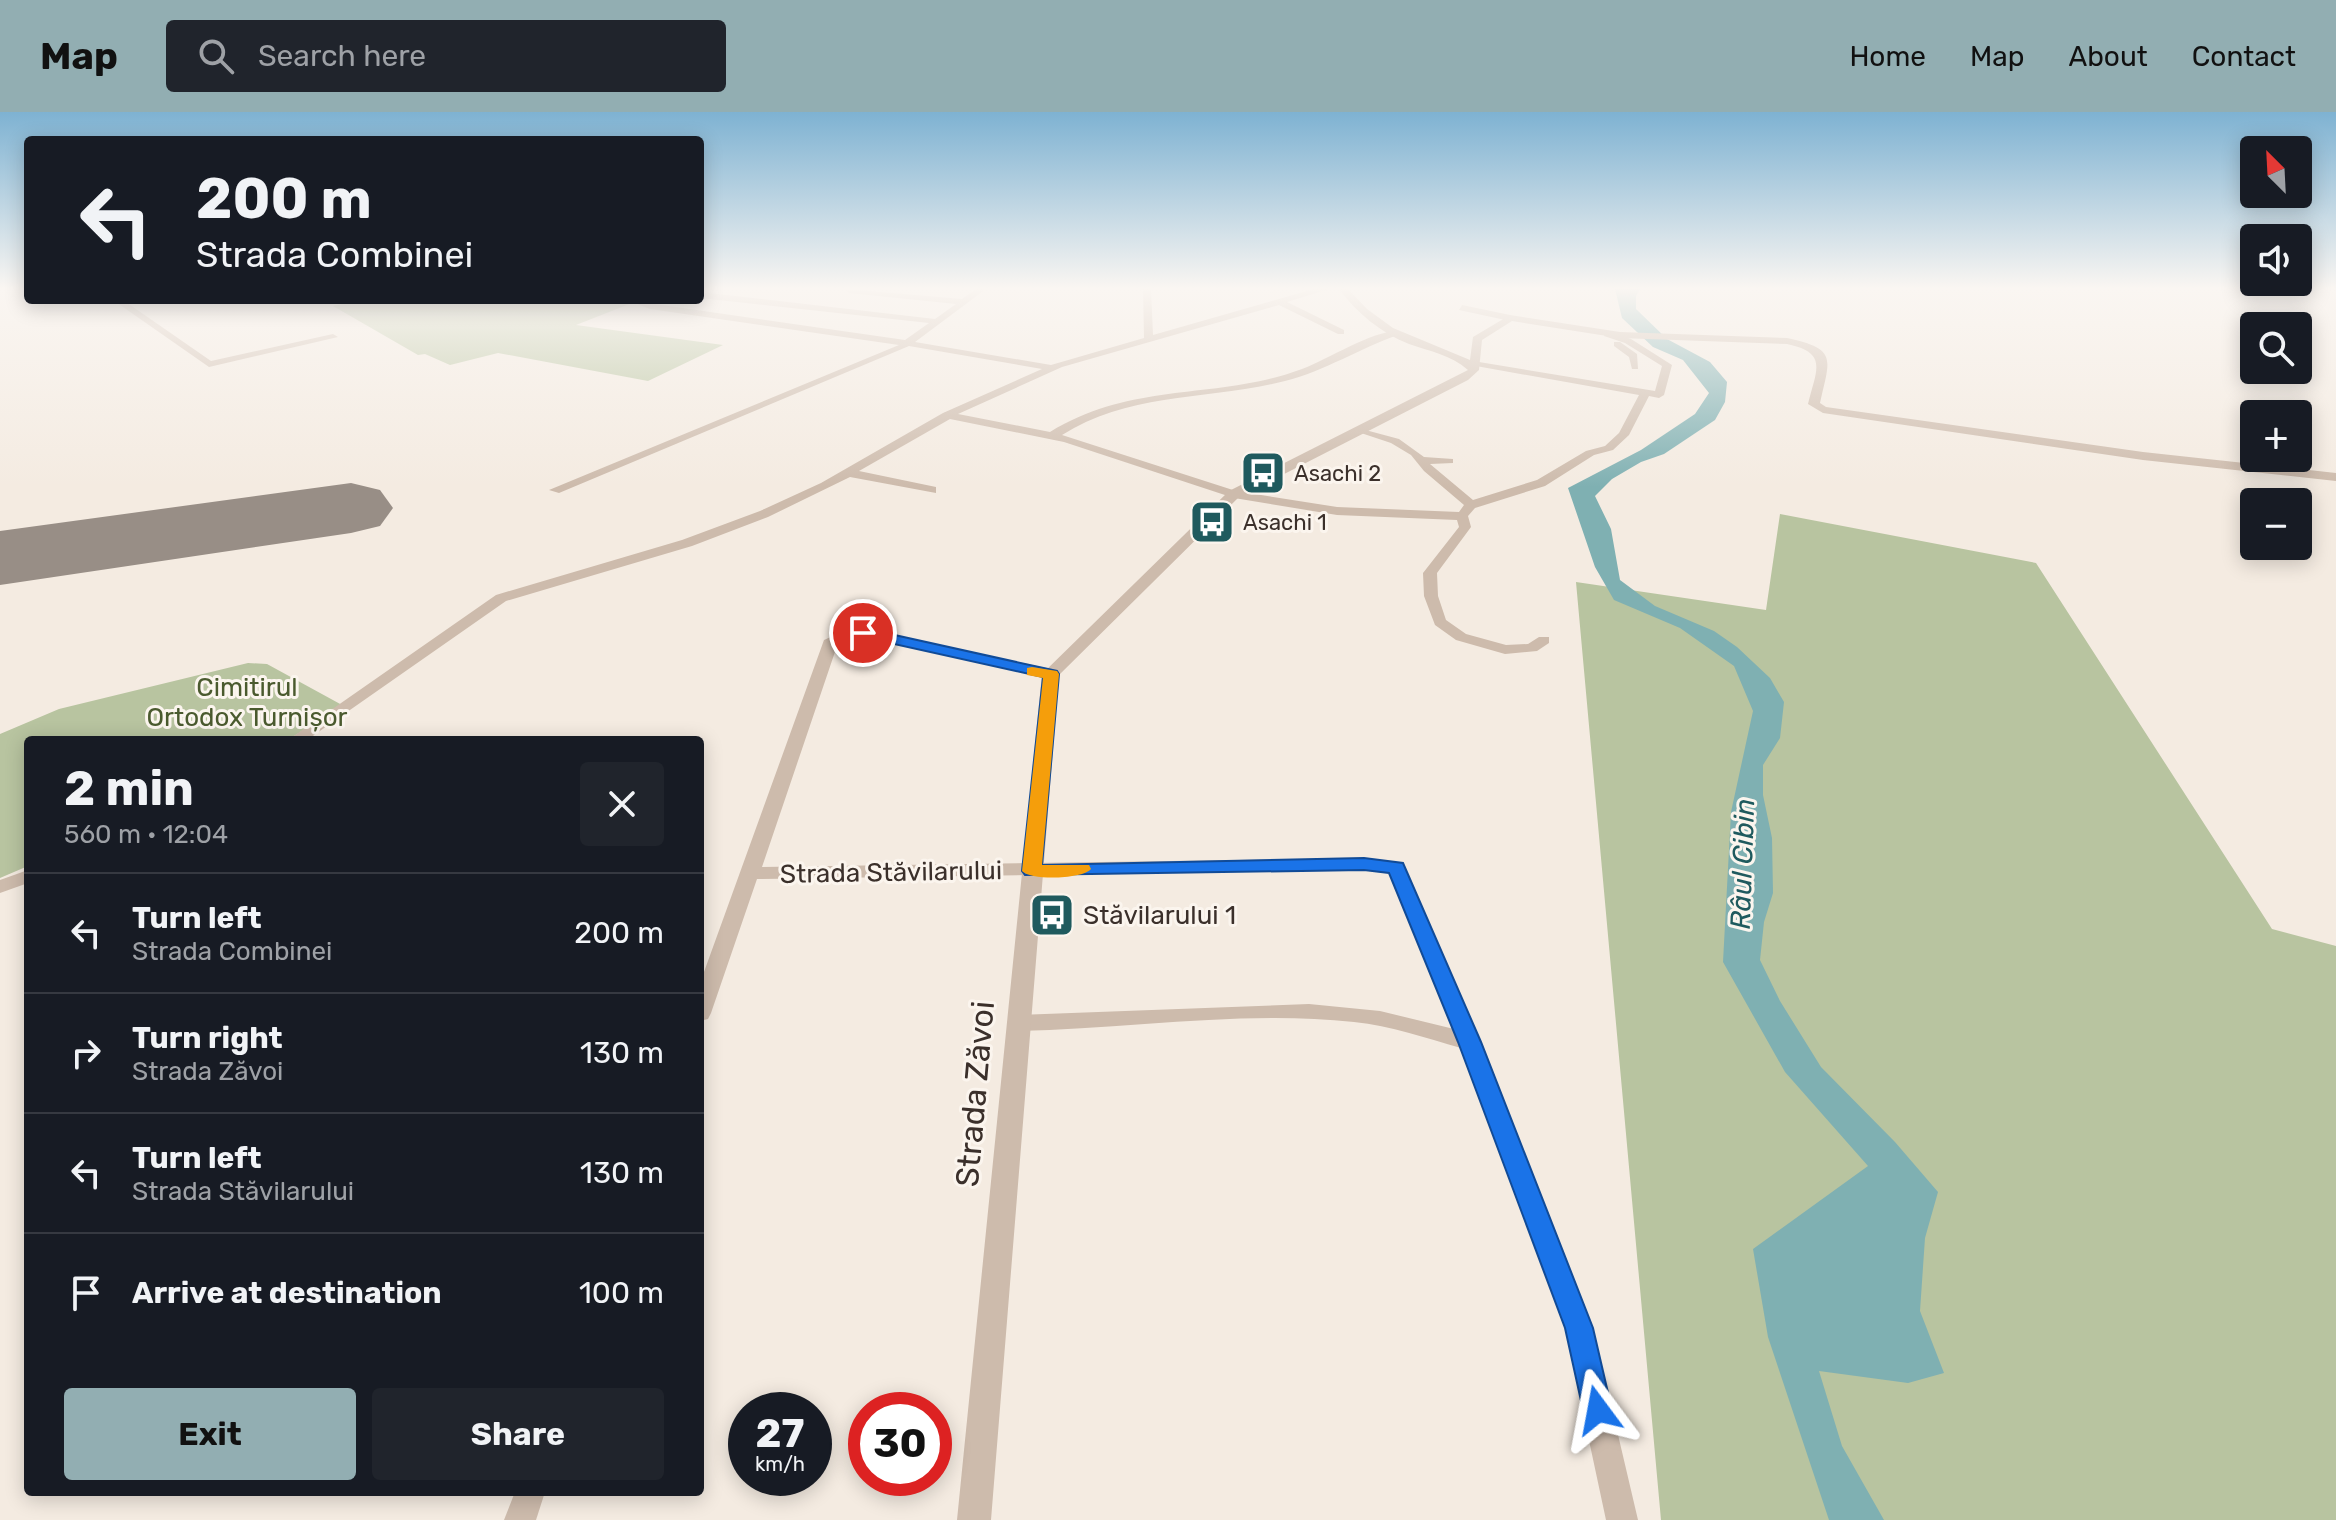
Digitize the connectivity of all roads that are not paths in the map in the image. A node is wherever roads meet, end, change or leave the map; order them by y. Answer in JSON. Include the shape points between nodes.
{"nodes":[{"id":1,"x":196,"y":355,"type":"edge"},
{"id":2,"x":252,"y":355,"type":"edge"},
{"id":3,"x":882,"y":355,"type":"edge"},
{"id":4,"x":976,"y":355,"type":"edge"},
{"id":5,"x":1095,"y":355,"type":"edge"},
{"id":6,"x":1338,"y":355,"type":"edge"},
{"id":7,"x":1452,"y":355,"type":"edge"},
{"id":8,"x":1467,"y":355,"type":"edge"},
{"id":9,"x":1475,"y":355,"type":"edge"},
{"id":10,"x":1646,"y":355,"type":"edge"},
{"id":11,"x":1653,"y":355,"type":"edge"},
{"id":12,"x":1820,"y":355,"type":"edge"},
{"id":13,"x":1634,"y":356,"type":"joint"},
{"id":14,"x":1474,"y":362,"type":"junction"},
{"id":15,"x":1635,"y":367,"type":"dead end"},
{"id":16,"x":1052,"y":368,"type":"junction"},
{"id":17,"x":1652,"y":394,"type":"junction"},
{"id":18,"x":947,"y":415,"type":"junction"},
{"id":19,"x":1362,"y":430,"type":"junction"},
{"id":20,"x":1052,"y":436,"type":"junction"},
{"id":21,"x":1422,"y":460,"type":"junction"},
{"id":22,"x":1449,"y":461,"type":"dead end"},
{"id":23,"x":849,"y":473,"type":"junction"},
{"id":24,"x":2336,"y":477,"type":"edge"},
{"id":25,"x":555,"y":490,"type":"dead end"},
{"id":26,"x":932,"y":490,"type":"dead end"},
{"id":27,"x":1234,"y":494,"type":"junction"},
{"id":28,"x":1467,"y":510,"type":"junction"},
{"id":29,"x":1544,"y":640,"type":"dead end"},
{"id":30,"x":1051,"y":674,"type":"junction"},
{"id":31,"x":302,"y":736,"type":"edge"},
{"id":32,"x":1032,"y":871,"type":"junction"},
{"id":33,"x":749,"y":873,"type":"junction"},
{"id":34,"x":24,"y":878,"type":"edge"},
{"id":35,"x":0,"y":887,"type":"edge"},
{"id":36,"x":704,"y":1002,"type":"edge"},
{"id":37,"x":1018,"y":1023,"type":"junction"},
{"id":38,"x":1470,"y":1042,"type":"junction"},
{"id":39,"x":529,"y":1496,"type":"edge"},
{"id":40,"x":520,"y":1520,"type":"edge"},
{"id":41,"x":974,"y":1520,"type":"edge"},
{"id":42,"x":1622,"y":1520,"type":"edge"}],
"edges":[{"from":1,"to":2,"type":"street","via":[[209,364]]},
{"from":3,"to":25,"type":"street"},
{"from":4,"to":16,"type":"street"},
{"from":5,"to":16,"type":"street"},
{"from":6,"to":20,"type":"street","via":[[1297,375],[1117,406],[1069,423]]},
{"from":7,"to":14,"type":"street"},
{"from":8,"to":14,"type":"street"},
{"from":9,"to":14,"type":"street"},
{"from":10,"to":13,"type":"street"},
{"from":11,"to":17,"type":"street","via":[[1667,365]]},
{"from":12,"to":24,"type":"street","via":[[1814,404],[1823,410],[2143,456]]},
{"from":13,"to":15,"type":"street"},
{"from":14,"to":17,"type":"street"},
{"from":14,"to":19,"type":"street"},
{"from":16,"to":18,"type":"street"},
{"from":17,"to":28,"type":"street","via":[[1609,448],[1590,453],[1541,483]]},
{"from":18,"to":20,"type":"street"},
{"from":18,"to":23,"type":"street"},
{"from":19,"to":21,"type":"street","via":[[1395,441]]},
{"from":19,"to":27,"type":"street"},
{"from":20,"to":27,"type":"street"},
{"from":21,"to":22,"type":"street"},
{"from":21,"to":28,"type":"street"},
{"from":23,"to":26,"type":"street"},
{"from":23,"to":31,"type":"street","via":[[687,543],[501,598]]},
{"from":27,"to":28,"type":"street","via":[[1337,511]]},
{"from":27,"to":30,"type":"street"},
{"from":28,"to":29,"type":"street","via":[[1465,527],[1430,573],[1440,622],[1461,637],[1505,650],[1532,648]]},
{"from":30,"to":32,"type":"street","name":"Strada Zăvoi"},
{"from":30,"to":33,"type":"street","name":"Strada Stăvilarului","via":[[863,633],[838,635],[831,640]]},
{"from":32,"to":33,"type":"street","name":"Strada Stăvilarului"},
{"from":32,"to":37,"type":"street","name":"Strada Zăvoi"},
{"from":32,"to":38,"type":"street","name":"Strada Stăvilarului","via":[[1396,867]]},
{"from":33,"to":36,"type":"street","name":"Strada Stăvilarului"},
{"from":34,"to":35,"type":"street"},
{"from":37,"to":38,"type":"street","via":[[1297,1012],[1399,1021]]},
{"from":37,"to":41,"type":"street","name":"Strada Zăvoi"},
{"from":38,"to":42,"type":"street","via":[[1579,1328]]},
{"from":39,"to":40,"type":"street"}]}
